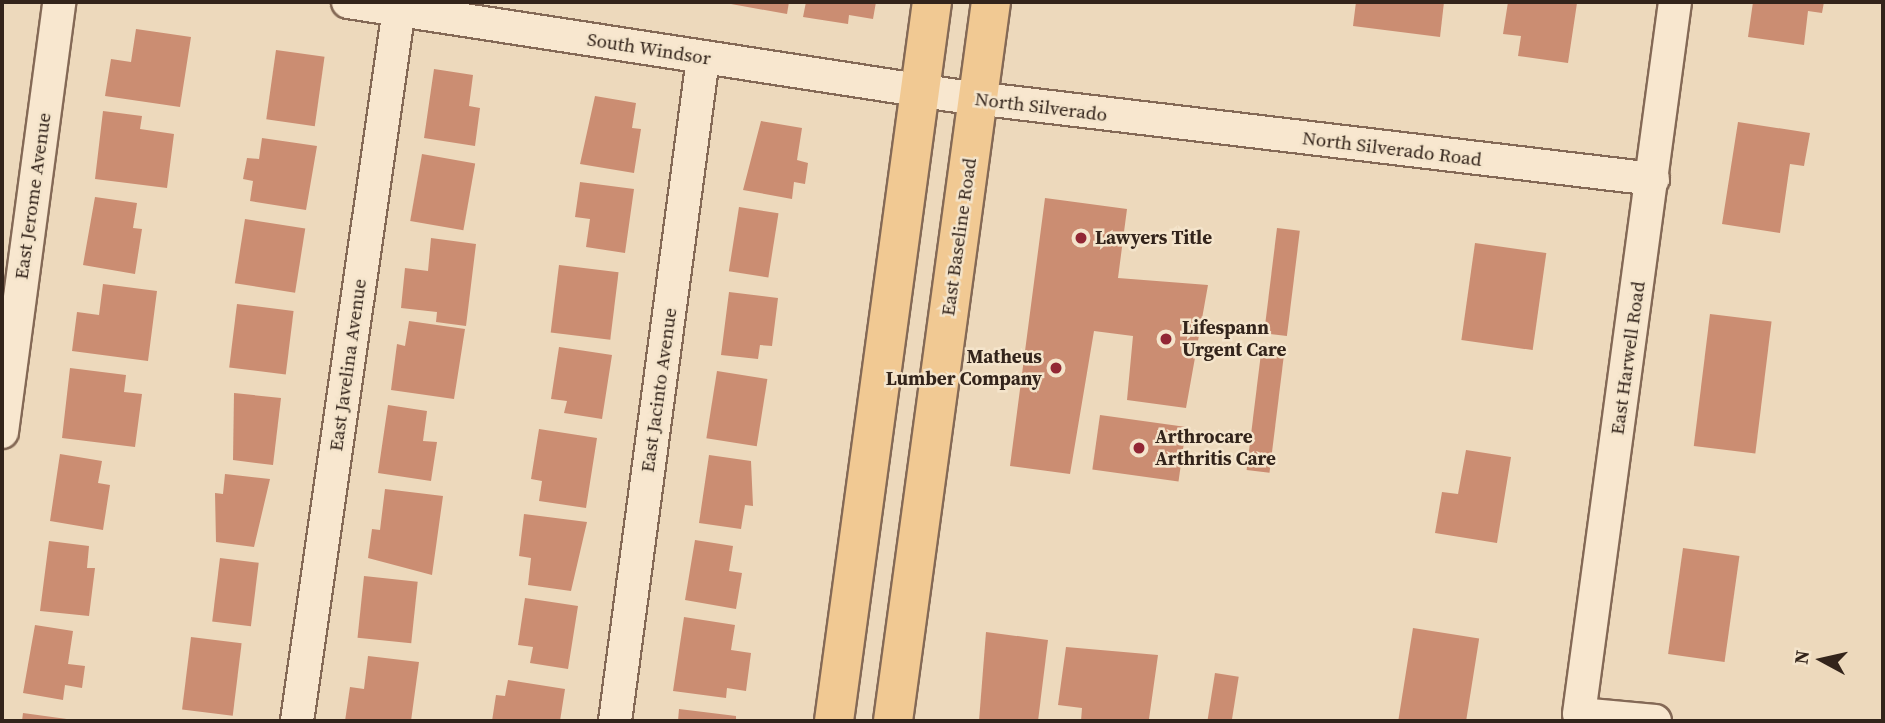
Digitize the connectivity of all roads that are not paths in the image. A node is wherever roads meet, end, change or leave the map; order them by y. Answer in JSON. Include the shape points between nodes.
{"nodes":[{"id":1,"x":59,"y":2,"type":"edge"},
{"id":2,"x":348,"y":2,"type":"edge"},
{"id":3,"x":932,"y":2,"type":"edge"},
{"id":4,"x":991,"y":2,"type":"edge"},
{"id":5,"x":1675,"y":2,"type":"edge"},
{"id":6,"x":399,"y":9,"type":"junction"},
{"id":7,"x":703,"y":58,"type":"junction"},
{"id":8,"x":949,"y":95,"type":"junction"},
{"id":9,"x":1132,"y":118,"type":"joint"},
{"id":10,"x":1653,"y":179,"type":"junction"},
{"id":11,"x":2,"y":432,"type":"edge"},
{"id":12,"x":297,"y":721,"type":"edge"},
{"id":13,"x":615,"y":721,"type":"edge"},
{"id":14,"x":834,"y":721,"type":"edge"},
{"id":15,"x":893,"y":721,"type":"edge"},
{"id":16,"x":1655,"y":721,"type":"edge"}],
"edges":[{"from":1,"to":11,"type":"street","name":"East Jerome Avenue"},
{"from":2,"to":6,"type":"street","name":"South Windsor"},
{"from":3,"to":8,"type":"main road","name":"East Baseline Road"},
{"from":4,"to":8,"type":"main road","name":"East Baseline Road"},
{"from":5,"to":10,"type":"street","name":"East Harwell Road"},
{"from":6,"to":7,"type":"street","name":"South Windsor"},
{"from":6,"to":12,"type":"street","name":"East Javelina Avenue"},
{"from":7,"to":8,"type":"street","name":"South Windsor"},
{"from":7,"to":13,"type":"street","name":"East Jacinto Avenue"},
{"from":8,"to":9,"type":"street","name":"North Silverado"},
{"from":8,"to":14,"type":"main road","name":"East Baseline Road"},
{"from":8,"to":15,"type":"main road","name":"East Baseline Road"},
{"from":9,"to":10,"type":"street","name":"North Silverado Road"},
{"from":10,"to":16,"type":"street","name":"East Harwell Road","via":[[1579,714]]}]}
